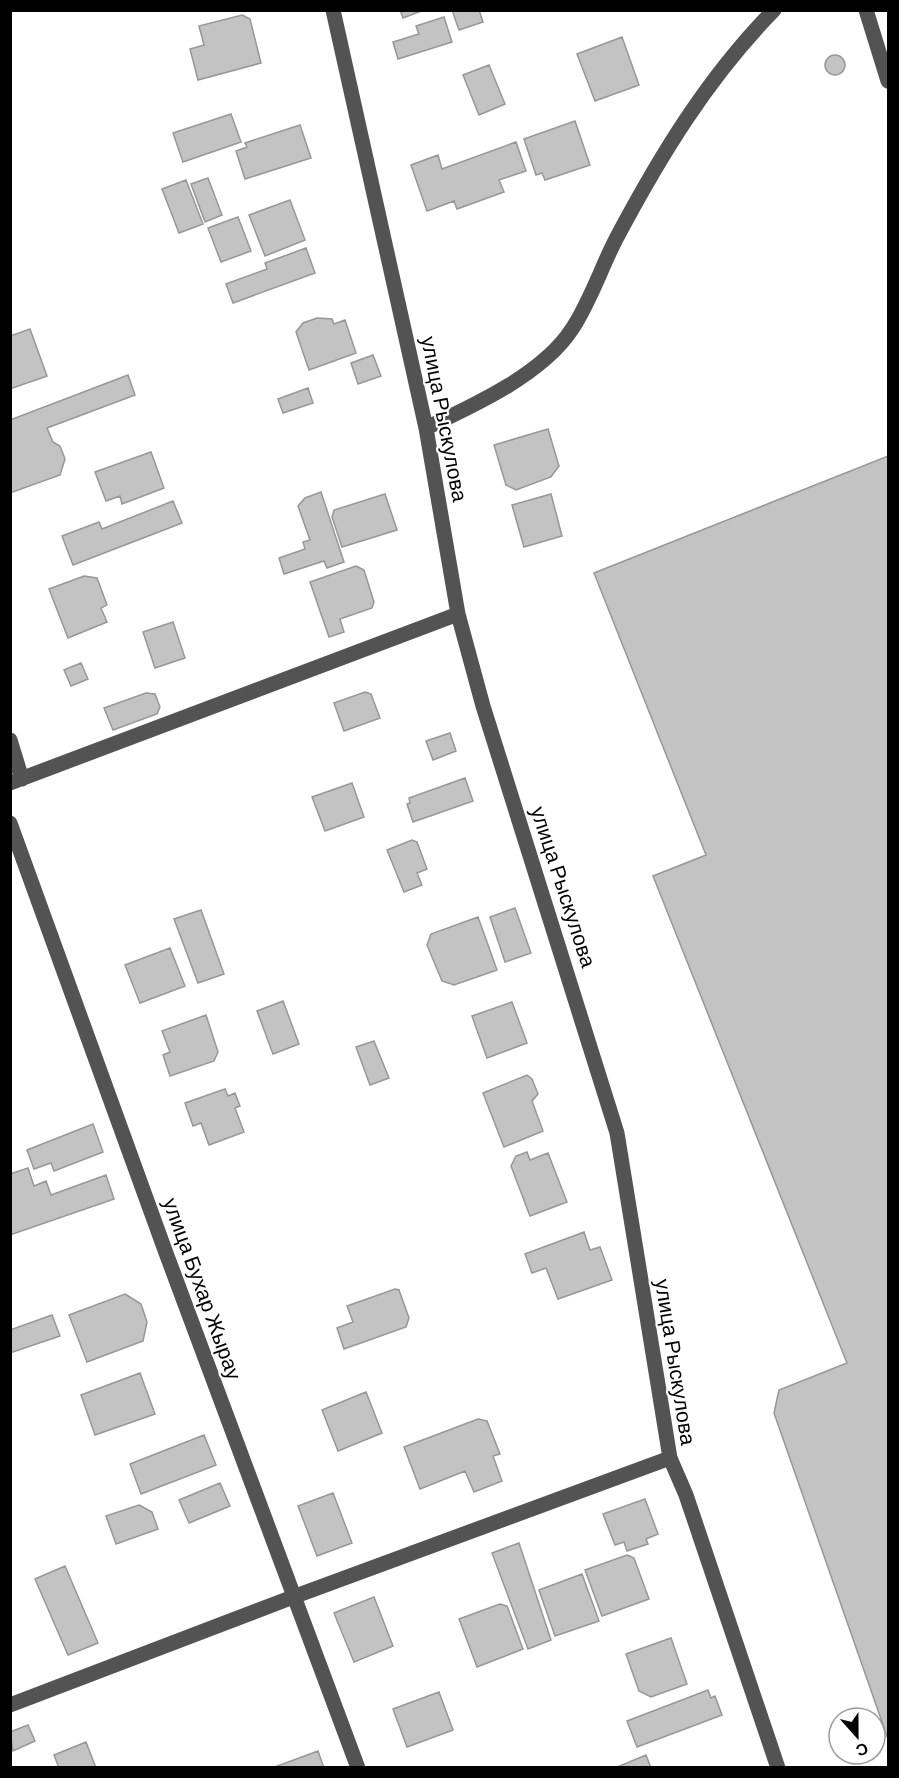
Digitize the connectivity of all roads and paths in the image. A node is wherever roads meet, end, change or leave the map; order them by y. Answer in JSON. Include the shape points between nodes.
{"nodes":[{"id":1,"x":333,"y":10,"type":"edge"},
{"id":2,"x":774,"y":10,"type":"edge"},
{"id":3,"x":866,"y":10,"type":"edge"},
{"id":4,"x":888,"y":81,"type":"edge"},
{"id":5,"x":426,"y":428,"type":"junction"},
{"id":6,"x":458,"y":614,"type":"junction"},
{"id":7,"x":10,"y":740,"type":"edge"},
{"id":8,"x":16,"y":781,"type":"edge"},
{"id":9,"x":10,"y":823,"type":"edge"},
{"id":10,"x":670,"y":1458,"type":"junction"},
{"id":11,"x":293,"y":1597,"type":"junction"},
{"id":12,"x":10,"y":1705,"type":"edge"},
{"id":13,"x":358,"y":1767,"type":"edge"},
{"id":14,"x":778,"y":1767,"type":"edge"}],
"edges":[{"from":1,"to":5,"type":"street","name":"улица Рыскулова"},
{"from":2,"to":5,"type":"street","via":[[706,87],[653,171],[572,330],[545,358],[490,398]]},
{"from":3,"to":4,"type":"street"},
{"from":5,"to":6,"type":"street","name":"улица Рыскулова"},
{"from":6,"to":8,"type":"street"},
{"from":6,"to":10,"type":"street","name":"улица Рыскулова","via":[[616,1133]]},
{"from":7,"to":8,"type":"street"},
{"from":9,"to":11,"type":"street","name":"улица Бухар Жырау"},
{"from":10,"to":11,"type":"street"},
{"from":10,"to":14,"type":"street","name":"улица Рыскулова"},
{"from":11,"to":12,"type":"street"},
{"from":11,"to":13,"type":"street","name":"улица Бухар Жырау"}]}
